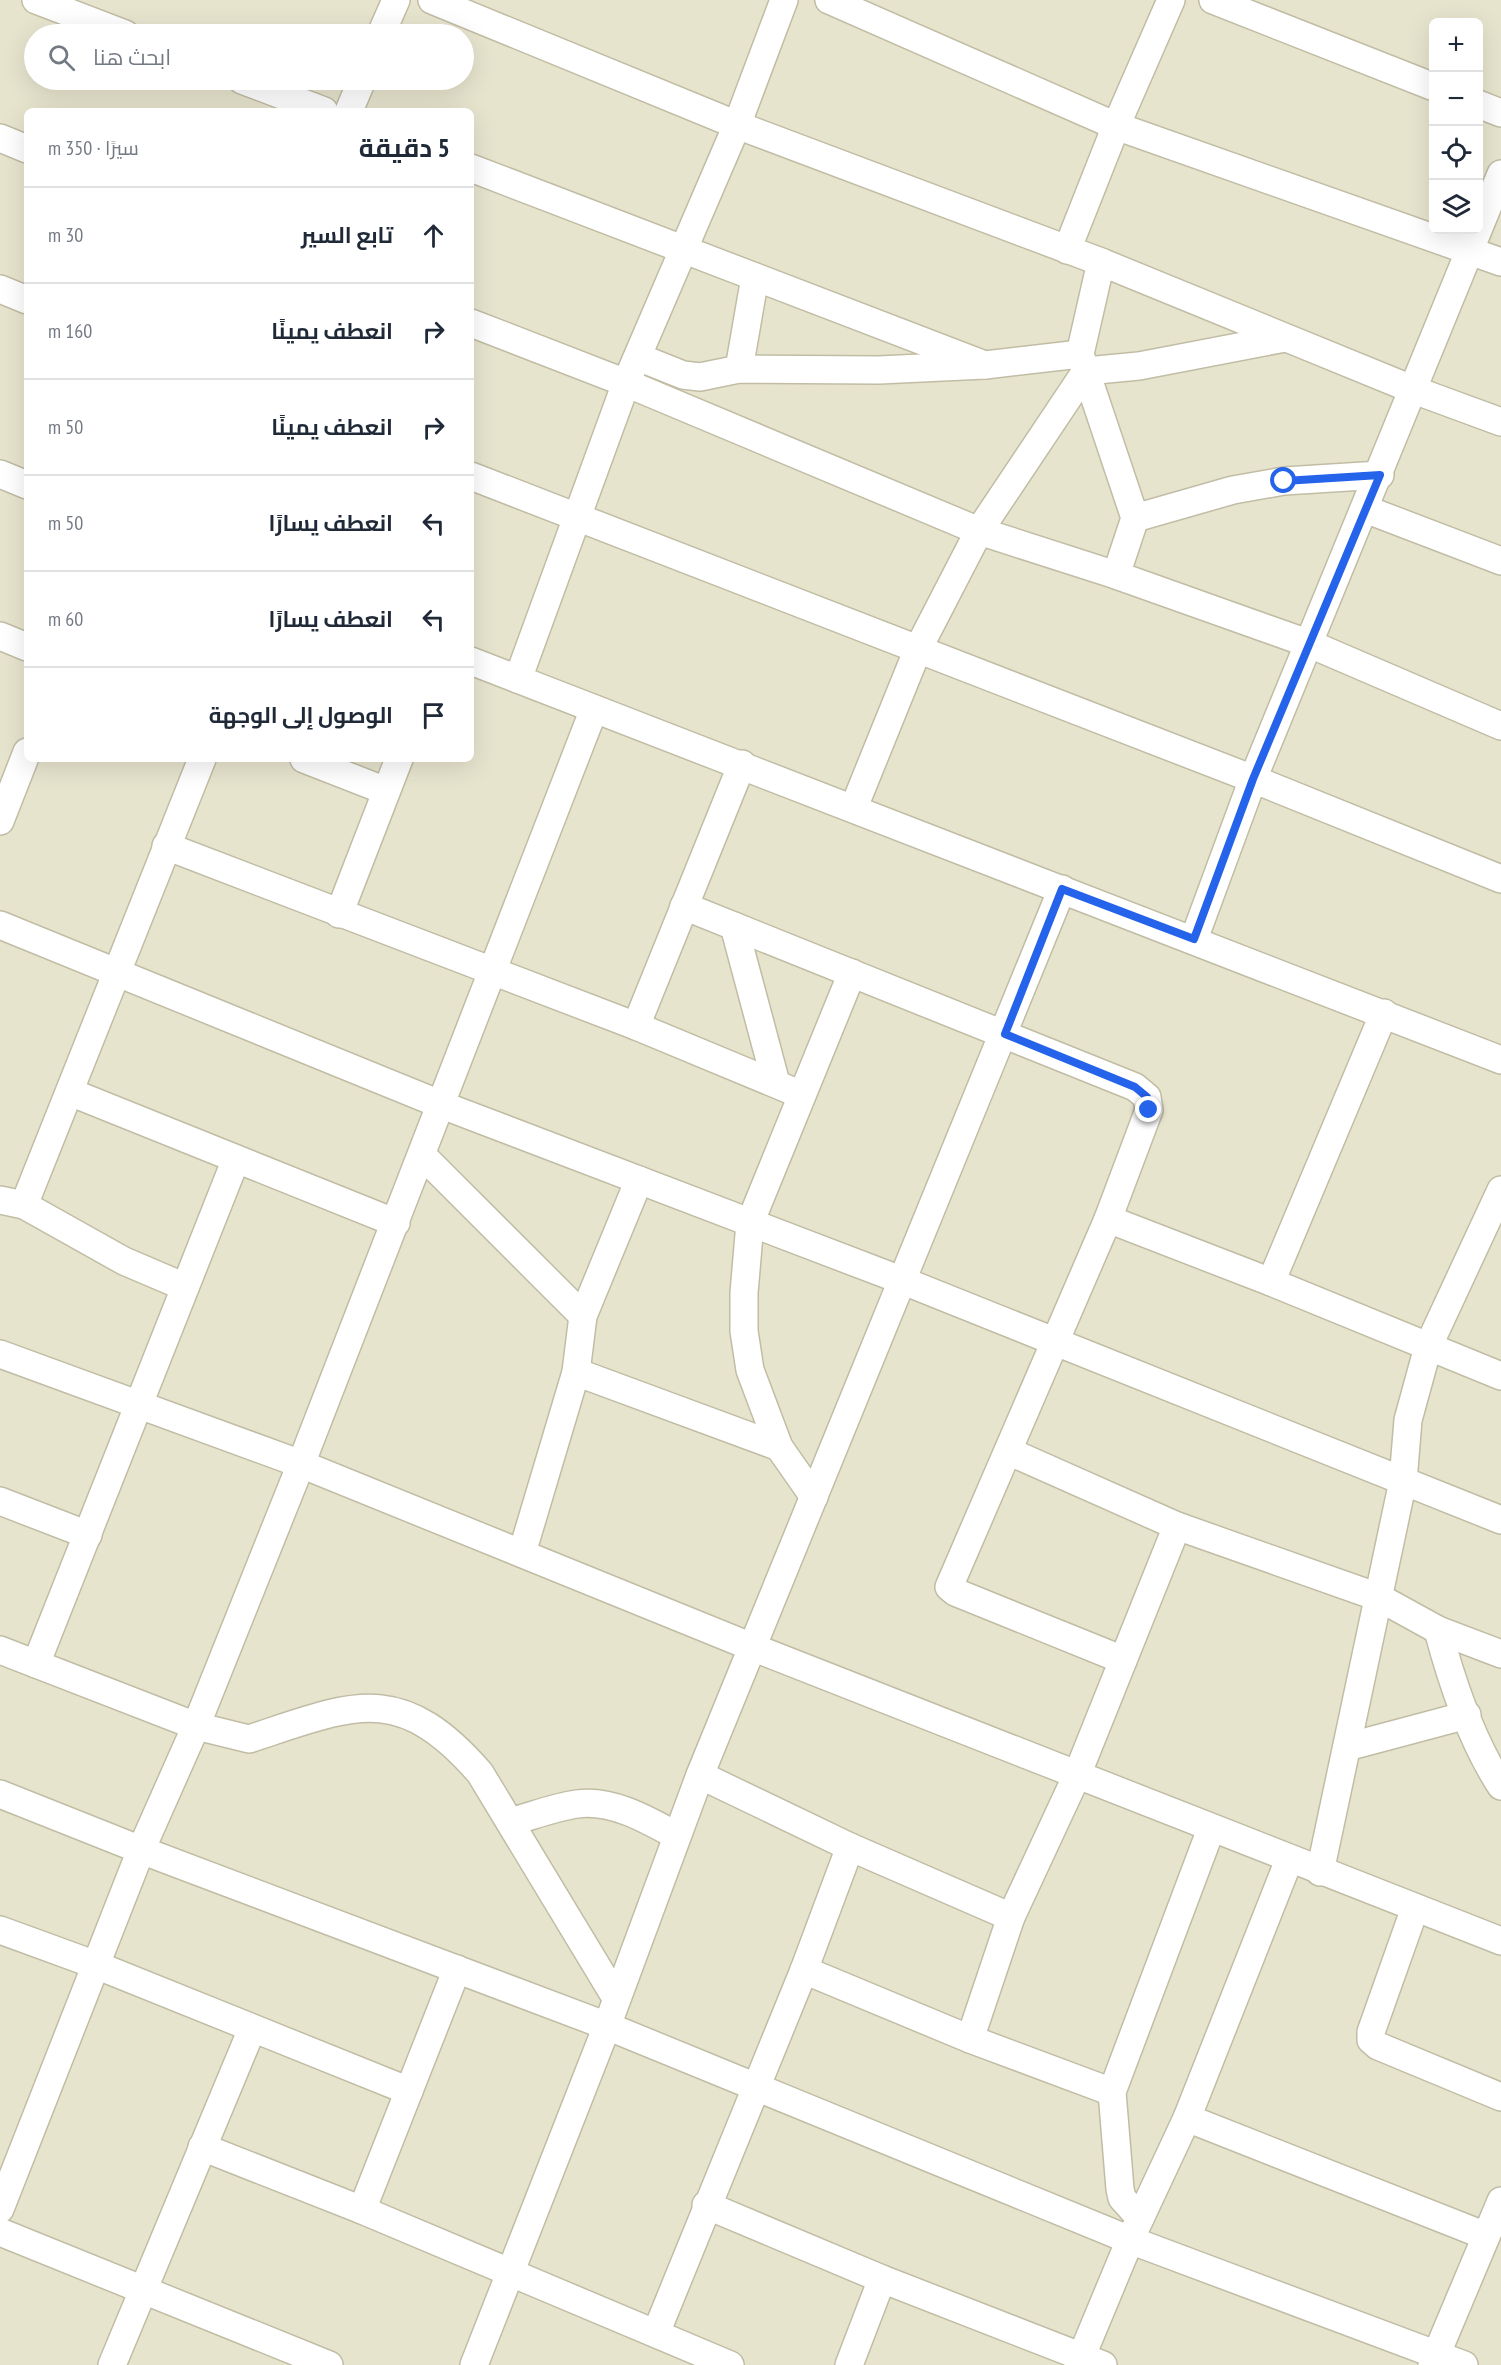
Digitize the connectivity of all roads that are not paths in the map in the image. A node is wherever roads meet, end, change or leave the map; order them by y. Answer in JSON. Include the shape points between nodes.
{"nodes":[{"id":1,"x":36,"y":0,"type":"edge"},
{"id":2,"x":396,"y":0,"type":"edge"},
{"id":3,"x":432,"y":0,"type":"edge"},
{"id":4,"x":784,"y":0,"type":"edge"},
{"id":5,"x":829,"y":0,"type":"edge"},
{"id":6,"x":1171,"y":0,"type":"edge"},
{"id":7,"x":1213,"y":0,"type":"edge"},
{"id":8,"x":99,"y":24,"type":"edge"},
{"id":9,"x":385,"y":24,"type":"edge"},
{"id":10,"x":1429,"y":85,"type":"edge"},
{"id":11,"x":268,"y":90,"type":"edge"},
{"id":12,"x":358,"y":90,"type":"edge"},
{"id":13,"x":1483,"y":106,"type":"edge"},
{"id":14,"x":316,"y":108,"type":"edge"},
{"id":15,"x":350,"y":108,"type":"edge"},
{"id":16,"x":1501,"y":113,"type":"edge"},
{"id":17,"x":737,"y":125,"type":"junction"},
{"id":18,"x":1116,"y":126,"type":"junction"},
{"id":19,"x":0,"y":138,"type":"edge"},
{"id":20,"x":24,"y":148,"type":"edge"},
{"id":21,"x":474,"y":169,"type":"edge"},
{"id":22,"x":1501,"y":174,"type":"edge"},
{"id":23,"x":1067,"y":250,"type":"junction"},
{"id":24,"x":683,"y":251,"type":"junction"},
{"id":25,"x":1470,"y":254,"type":"junction"},
{"id":26,"x":1101,"y":262,"type":"junction"},
{"id":27,"x":1501,"y":262,"type":"edge"},
{"id":28,"x":755,"y":277,"type":"junction"},
{"id":29,"x":0,"y":289,"type":"edge"},
{"id":30,"x":24,"y":299,"type":"edge"},
{"id":31,"x":474,"y":324,"type":"edge"},
{"id":32,"x":1285,"y":338,"type":"junction"},
{"id":33,"x":638,"y":357,"type":"junction"},
{"id":34,"x":1083,"y":362,"type":"junction"},
{"id":35,"x":985,"y":366,"type":"junction"},
{"id":36,"x":739,"y":369,"type":"junction"},
{"id":37,"x":626,"y":383,"type":"junction"},
{"id":38,"x":1414,"y":390,"type":"junction"},
{"id":39,"x":1501,"y":423,"type":"edge"},
{"id":40,"x":0,"y":474,"type":"edge"},
{"id":41,"x":1380,"y":475,"type":"junction"},
{"id":42,"x":474,"y":477,"type":"edge"},
{"id":43,"x":24,"y":484,"type":"edge"},
{"id":44,"x":1365,"y":509,"type":"junction"},
{"id":45,"x":1135,"y":518,"type":"junction"},
{"id":46,"x":577,"y":519,"type":"junction"},
{"id":47,"x":979,"y":531,"type":"junction"},
{"id":48,"x":1501,"y":561,"type":"edge"},
{"id":49,"x":1116,"y":575,"type":"junction"},
{"id":50,"x":0,"y":636,"type":"edge"},
{"id":51,"x":1310,"y":644,"type":"junction"},
{"id":52,"x":24,"y":646,"type":"edge"},
{"id":53,"x":918,"y":649,"type":"junction"},
{"id":54,"x":474,"y":662,"type":"edge"},
{"id":55,"x":518,"y":679,"type":"junction"},
{"id":56,"x":594,"y":708,"type":"junction"},
{"id":57,"x":1501,"y":726,"type":"edge"},
{"id":58,"x":24,"y":760,"type":"edge"},
{"id":59,"x":201,"y":762,"type":"edge"},
{"id":60,"x":312,"y":762,"type":"edge"},
{"id":61,"x":398,"y":762,"type":"edge"},
{"id":62,"x":741,"y":765,"type":"junction"},
{"id":63,"x":1253,"y":779,"type":"junction"},
{"id":64,"x":386,"y":791,"type":"junction"},
{"id":65,"x":854,"y":807,"type":"junction"},
{"id":66,"x":0,"y":821,"type":"edge"},
{"id":67,"x":166,"y":846,"type":"junction"},
{"id":68,"x":1501,"y":879,"type":"edge"},
{"id":69,"x":1062,"y":889,"type":"junction"},
{"id":70,"x":684,"y":906,"type":"junction"},
{"id":71,"x":339,"y":914,"type":"junction"},
{"id":72,"x":0,"y":925,"type":"edge"},
{"id":73,"x":734,"y":926,"type":"junction"},
{"id":74,"x":1194,"y":939,"type":"junction"},
{"id":75,"x":117,"y":972,"type":"junction"},
{"id":76,"x":492,"y":972,"type":"junction"},
{"id":77,"x":852,"y":973,"type":"junction"},
{"id":78,"x":1384,"y":1013,"type":"junction"},
{"id":79,"x":636,"y":1026,"type":"junction"},
{"id":80,"x":1005,"y":1034,"type":"junction"},
{"id":81,"x":1501,"y":1060,"type":"edge"},
{"id":82,"x":776,"y":1083,"type":"junction"},
{"id":83,"x":70,"y":1092,"type":"junction"},
{"id":84,"x":802,"y":1095,"type":"junction"},
{"id":85,"x":442,"y":1105,"type":"junction"},
{"id":86,"x":422,"y":1155,"type":"junction"},
{"id":87,"x":236,"y":1159,"type":"junction"},
{"id":88,"x":639,"y":1180,"type":"junction"},
{"id":89,"x":1501,"y":1190,"type":"edge"},
{"id":90,"x":12,"y":1203,"type":"edge"},
{"id":91,"x":1108,"y":1219,"type":"junction"},
{"id":92,"x":396,"y":1223,"type":"junction"},
{"id":93,"x":750,"y":1223,"type":"junction"},
{"id":94,"x":1494,"y":1228,"type":"edge"},
{"id":95,"x":901,"y":1280,"type":"junction"},
{"id":96,"x":1271,"y":1282,"type":"junction"},
{"id":97,"x":185,"y":1287,"type":"junction"},
{"id":98,"x":583,"y":1316,"type":"junction"},
{"id":99,"x":1055,"y":1342,"type":"junction"},
{"id":100,"x":1428,"y":1347,"type":"junction"},
{"id":101,"x":0,"y":1354,"type":"edge"},
{"id":102,"x":576,"y":1372,"type":"junction"},
{"id":103,"x":1501,"y":1376,"type":"edge"},
{"id":104,"x":140,"y":1404,"type":"junction"},
{"id":105,"x":779,"y":1447,"type":"junction"},
{"id":106,"x":1008,"y":1451,"type":"junction"},
{"id":107,"x":301,"y":1464,"type":"junction"},
{"id":108,"x":1403,"y":1481,"type":"junction"},
{"id":109,"x":814,"y":1497,"type":"junction"},
{"id":110,"x":0,"y":1501,"type":"edge"},
{"id":111,"x":1501,"y":1520,"type":"edge"},
{"id":112,"x":1177,"y":1526,"type":"junction"},
{"id":113,"x":88,"y":1535,"type":"junction"},
{"id":114,"x":522,"y":1553,"type":"junction"},
{"id":115,"x":1378,"y":1597,"type":"junction"},
{"id":116,"x":1438,"y":1630,"type":"junction"},
{"id":117,"x":752,"y":1647,"type":"junction"},
{"id":118,"x":0,"y":1650,"type":"edge"},
{"id":119,"x":1501,"y":1654,"type":"edge"},
{"id":120,"x":1123,"y":1660,"type":"junction"},
{"id":121,"x":36,"y":1664,"type":"junction"},
{"id":122,"x":1467,"y":1715,"type":"junction"},
{"id":123,"x":196,"y":1726,"type":"junction"},
{"id":124,"x":1347,"y":1747,"type":"junction"},
{"id":125,"x":700,"y":1775,"type":"junction"},
{"id":126,"x":1077,"y":1775,"type":"junction"},
{"id":127,"x":1501,"y":1786,"type":"edge"},
{"id":128,"x":0,"y":1794,"type":"edge"},
{"id":129,"x":510,"y":1822,"type":"junction"},
{"id":130,"x":1211,"y":1829,"type":"junction"},
{"id":131,"x":677,"y":1836,"type":"junction"},
{"id":132,"x":850,"y":1846,"type":"junction"},
{"id":133,"x":141,"y":1850,"type":"junction"},
{"id":134,"x":1289,"y":1860,"type":"junction"},
{"id":135,"x":1320,"y":1872,"type":"junction"},
{"id":136,"x":1415,"y":1908,"type":"junction"},
{"id":137,"x":1011,"y":1917,"type":"junction"},
{"id":138,"x":0,"y":1930,"type":"edge"},
{"id":139,"x":1501,"y":1941,"type":"edge"},
{"id":140,"x":96,"y":1965,"type":"junction"},
{"id":141,"x":457,"y":1969,"type":"junction"},
{"id":142,"x":804,"y":1970,"type":"junction"},
{"id":143,"x":616,"y":1998,"type":"junction"},
{"id":144,"x":607,"y":2026,"type":"junction"},
{"id":145,"x":252,"y":2029,"type":"junction"},
{"id":146,"x":970,"y":2039,"type":"junction"},
{"id":147,"x":755,"y":2086,"type":"junction"},
{"id":148,"x":408,"y":2091,"type":"junction"},
{"id":149,"x":1112,"y":2092,"type":"junction"},
{"id":150,"x":1501,"y":2097,"type":"edge"},
{"id":151,"x":1187,"y":2118,"type":"junction"},
{"id":152,"x":202,"y":2147,"type":"junction"},
{"id":153,"x":1501,"y":2201,"type":"edge"},
{"id":154,"x":706,"y":2205,"type":"junction"},
{"id":155,"x":0,"y":2209,"type":"edge"},
{"id":156,"x":363,"y":2210,"type":"junction"},
{"id":157,"x":1135,"y":2229,"type":"junction"},
{"id":158,"x":0,"y":2232,"type":"edge"},
{"id":159,"x":1486,"y":2236,"type":"junction"},
{"id":160,"x":510,"y":2273,"type":"junction"},
{"id":161,"x":882,"y":2279,"type":"junction"},
{"id":162,"x":143,"y":2289,"type":"junction"},
{"id":163,"x":656,"y":2333,"type":"junction"},
{"id":164,"x":1434,"y":2359,"type":"edge"},
{"id":165,"x":1088,"y":2362,"type":"edge"},
{"id":166,"x":112,"y":2365,"type":"edge"},
{"id":167,"x":329,"y":2365,"type":"edge"},
{"id":168,"x":474,"y":2365,"type":"edge"},
{"id":169,"x":730,"y":2365,"type":"edge"},
{"id":170,"x":849,"y":2365,"type":"edge"},
{"id":171,"x":1464,"y":2365,"type":"edge"}],
"edges":[{"from":1,"to":8,"type":"street"},
{"from":2,"to":9,"type":"street"},
{"from":3,"to":17,"type":"street"},
{"from":4,"to":17,"type":"street"},
{"from":5,"to":18,"type":"street"},
{"from":6,"to":18,"type":"street"},
{"from":7,"to":10,"type":"street"},
{"from":11,"to":14,"type":"street"},
{"from":12,"to":15,"type":"street"},
{"from":13,"to":16,"type":"street"},
{"from":17,"to":23,"type":"street"},
{"from":17,"to":24,"type":"street"},
{"from":18,"to":23,"type":"street"},
{"from":18,"to":25,"type":"street"},
{"from":19,"to":20,"type":"street"},
{"from":21,"to":24,"type":"street"},
{"from":22,"to":25,"type":"street"},
{"from":23,"to":26,"type":"street"},
{"from":24,"to":28,"type":"street"},
{"from":24,"to":33,"type":"street"},
{"from":25,"to":27,"type":"street"},
{"from":25,"to":38,"type":"street"},
{"from":26,"to":32,"type":"street"},
{"from":26,"to":34,"type":"street"},
{"from":28,"to":35,"type":"street"},
{"from":28,"to":36,"type":"street"},
{"from":29,"to":30,"type":"street"},
{"from":31,"to":37,"type":"street"},
{"from":32,"to":34,"type":"street","via":[[1139,366]]},
{"from":32,"to":38,"type":"street"},
{"from":33,"to":36,"type":"street","via":[[683,375],[700,377]]},
{"from":33,"to":37,"type":"street"},
{"from":34,"to":35,"type":"street"},
{"from":34,"to":45,"type":"street"},
{"from":34,"to":47,"type":"street"},
{"from":35,"to":36,"type":"street"},
{"from":37,"to":46,"type":"street"},
{"from":37,"to":47,"type":"street"},
{"from":38,"to":39,"type":"street"},
{"from":38,"to":41,"type":"street"},
{"from":40,"to":43,"type":"street"},
{"from":41,"to":44,"type":"street"},
{"from":41,"to":45,"type":"street","via":[[1284,481],[1233,489]]},
{"from":42,"to":46,"type":"street"},
{"from":44,"to":48,"type":"street"},
{"from":44,"to":51,"type":"street"},
{"from":45,"to":49,"type":"street"},
{"from":46,"to":53,"type":"street"},
{"from":46,"to":55,"type":"street"},
{"from":47,"to":49,"type":"street"},
{"from":47,"to":53,"type":"street"},
{"from":49,"to":51,"type":"street"},
{"from":50,"to":52,"type":"street"},
{"from":51,"to":57,"type":"street"},
{"from":51,"to":63,"type":"street"},
{"from":53,"to":63,"type":"street"},
{"from":53,"to":65,"type":"street"},
{"from":54,"to":55,"type":"street"},
{"from":55,"to":56,"type":"street"},
{"from":56,"to":62,"type":"street"},
{"from":56,"to":76,"type":"street"},
{"from":58,"to":66,"type":"street"},
{"from":59,"to":67,"type":"street"},
{"from":60,"to":64,"type":"street"},
{"from":61,"to":64,"type":"street"},
{"from":62,"to":65,"type":"street"},
{"from":62,"to":70,"type":"street"},
{"from":63,"to":68,"type":"street"},
{"from":63,"to":74,"type":"street"},
{"from":64,"to":71,"type":"street"},
{"from":65,"to":69,"type":"street"},
{"from":67,"to":71,"type":"street"},
{"from":67,"to":75,"type":"street"},
{"from":69,"to":74,"type":"street"},
{"from":69,"to":80,"type":"street"},
{"from":70,"to":73,"type":"street"},
{"from":70,"to":79,"type":"street"},
{"from":71,"to":76,"type":"street"},
{"from":72,"to":75,"type":"street"},
{"from":73,"to":77,"type":"street"},
{"from":73,"to":82,"type":"street"},
{"from":74,"to":78,"type":"street"},
{"from":75,"to":83,"type":"street"},
{"from":75,"to":85,"type":"street"},
{"from":76,"to":79,"type":"street"},
{"from":76,"to":85,"type":"street"},
{"from":77,"to":80,"type":"street"},
{"from":77,"to":84,"type":"street"},
{"from":78,"to":81,"type":"street"},
{"from":78,"to":96,"type":"street"},
{"from":79,"to":82,"type":"street"},
{"from":80,"to":91,"type":"street","via":[[1135,1087],[1147,1097],[1149,1110]]},
{"from":80,"to":95,"type":"street"},
{"from":82,"to":84,"type":"street"},
{"from":83,"to":87,"type":"street"},
{"from":83,"to":90,"type":"street"},
{"from":84,"to":93,"type":"street"},
{"from":85,"to":86,"type":"street"},
{"from":85,"to":88,"type":"street"},
{"from":86,"to":92,"type":"street"},
{"from":86,"to":98,"type":"street"},
{"from":87,"to":92,"type":"street"},
{"from":87,"to":97,"type":"street"},
{"from":88,"to":93,"type":"street"},
{"from":88,"to":98,"type":"street"},
{"from":89,"to":94,"type":"street"},
{"from":90,"to":97,"type":"street","via":[[124,1261]]},
{"from":91,"to":96,"type":"street"},
{"from":91,"to":99,"type":"street"},
{"from":92,"to":107,"type":"street"},
{"from":93,"to":95,"type":"street"},
{"from":93,"to":105,"type":"street","via":[[744,1331],[750,1370]]},
{"from":94,"to":100,"type":"street"},
{"from":95,"to":99,"type":"street"},
{"from":95,"to":109,"type":"street"},
{"from":96,"to":100,"type":"street"},
{"from":97,"to":104,"type":"street"},
{"from":98,"to":102,"type":"street"},
{"from":99,"to":106,"type":"street"},
{"from":99,"to":108,"type":"street"},
{"from":100,"to":103,"type":"street"},
{"from":100,"to":108,"type":"street","via":[[1408,1420]]},
{"from":101,"to":104,"type":"street"},
{"from":102,"to":105,"type":"street"},
{"from":102,"to":114,"type":"street"},
{"from":104,"to":107,"type":"street"},
{"from":104,"to":113,"type":"street"},
{"from":105,"to":109,"type":"street"},
{"from":106,"to":112,"type":"street"},
{"from":106,"to":120,"type":"street","via":[[950,1587]]},
{"from":107,"to":114,"type":"street"},
{"from":107,"to":123,"type":"street"},
{"from":108,"to":111,"type":"street"},
{"from":108,"to":115,"type":"street"},
{"from":109,"to":117,"type":"street"},
{"from":110,"to":113,"type":"street"},
{"from":112,"to":115,"type":"street"},
{"from":112,"to":120,"type":"street"},
{"from":113,"to":121,"type":"street"},
{"from":114,"to":117,"type":"street"},
{"from":115,"to":116,"type":"street"},
{"from":115,"to":124,"type":"street"},
{"from":116,"to":119,"type":"street"},
{"from":116,"to":122,"type":"street","via":[[1447,1666]]},
{"from":117,"to":125,"type":"street"},
{"from":117,"to":126,"type":"street"},
{"from":118,"to":121,"type":"street"},
{"from":120,"to":126,"type":"street"},
{"from":121,"to":123,"type":"street"},
{"from":122,"to":124,"type":"street"},
{"from":122,"to":127,"type":"street"},
{"from":123,"to":129,"type":"street","via":[[249,1739],[356,1707],[402,1712],[429,1724],[456,1745],[480,1773]]},
{"from":123,"to":133,"type":"street"},
{"from":124,"to":135,"type":"street"},
{"from":125,"to":131,"type":"street"},
{"from":125,"to":132,"type":"street"},
{"from":126,"to":130,"type":"street"},
{"from":126,"to":137,"type":"street"},
{"from":128,"to":133,"type":"street"},
{"from":129,"to":131,"type":"street","via":[[579,1804],[598,1805],[636,1815]]},
{"from":129,"to":143,"type":"street"},
{"from":130,"to":134,"type":"street"},
{"from":130,"to":149,"type":"street"},
{"from":131,"to":143,"type":"street"},
{"from":132,"to":137,"type":"street"},
{"from":132,"to":142,"type":"street"},
{"from":133,"to":140,"type":"street"},
{"from":133,"to":141,"type":"street"},
{"from":134,"to":135,"type":"street"},
{"from":134,"to":151,"type":"street"},
{"from":135,"to":136,"type":"street"},
{"from":136,"to":139,"type":"street"},
{"from":136,"to":150,"type":"street","via":[[1371,2040]]},
{"from":137,"to":146,"type":"street"},
{"from":138,"to":140,"type":"street"},
{"from":140,"to":145,"type":"street"},
{"from":140,"to":155,"type":"street"},
{"from":141,"to":144,"type":"street"},
{"from":141,"to":148,"type":"street"},
{"from":142,"to":146,"type":"street"},
{"from":142,"to":147,"type":"street"},
{"from":143,"to":144,"type":"street"},
{"from":144,"to":147,"type":"street"},
{"from":144,"to":160,"type":"street"},
{"from":145,"to":148,"type":"street"},
{"from":145,"to":152,"type":"street"},
{"from":146,"to":149,"type":"street"},
{"from":147,"to":154,"type":"street"},
{"from":147,"to":157,"type":"street"},
{"from":148,"to":156,"type":"street"},
{"from":149,"to":157,"type":"street","via":[[1120,2189]]},
{"from":151,"to":157,"type":"street"},
{"from":151,"to":159,"type":"street"},
{"from":152,"to":156,"type":"street"},
{"from":152,"to":162,"type":"street"},
{"from":153,"to":159,"type":"street"},
{"from":154,"to":161,"type":"street"},
{"from":154,"to":163,"type":"street"},
{"from":156,"to":160,"type":"street"},
{"from":157,"to":164,"type":"street"},
{"from":157,"to":165,"type":"street"},
{"from":158,"to":162,"type":"street"},
{"from":159,"to":164,"type":"street"},
{"from":160,"to":163,"type":"street"},
{"from":160,"to":168,"type":"street"},
{"from":161,"to":165,"type":"street"},
{"from":161,"to":170,"type":"street"},
{"from":162,"to":166,"type":"street"},
{"from":162,"to":167,"type":"street"},
{"from":163,"to":169,"type":"street"},
{"from":164,"to":171,"type":"street"}]}
